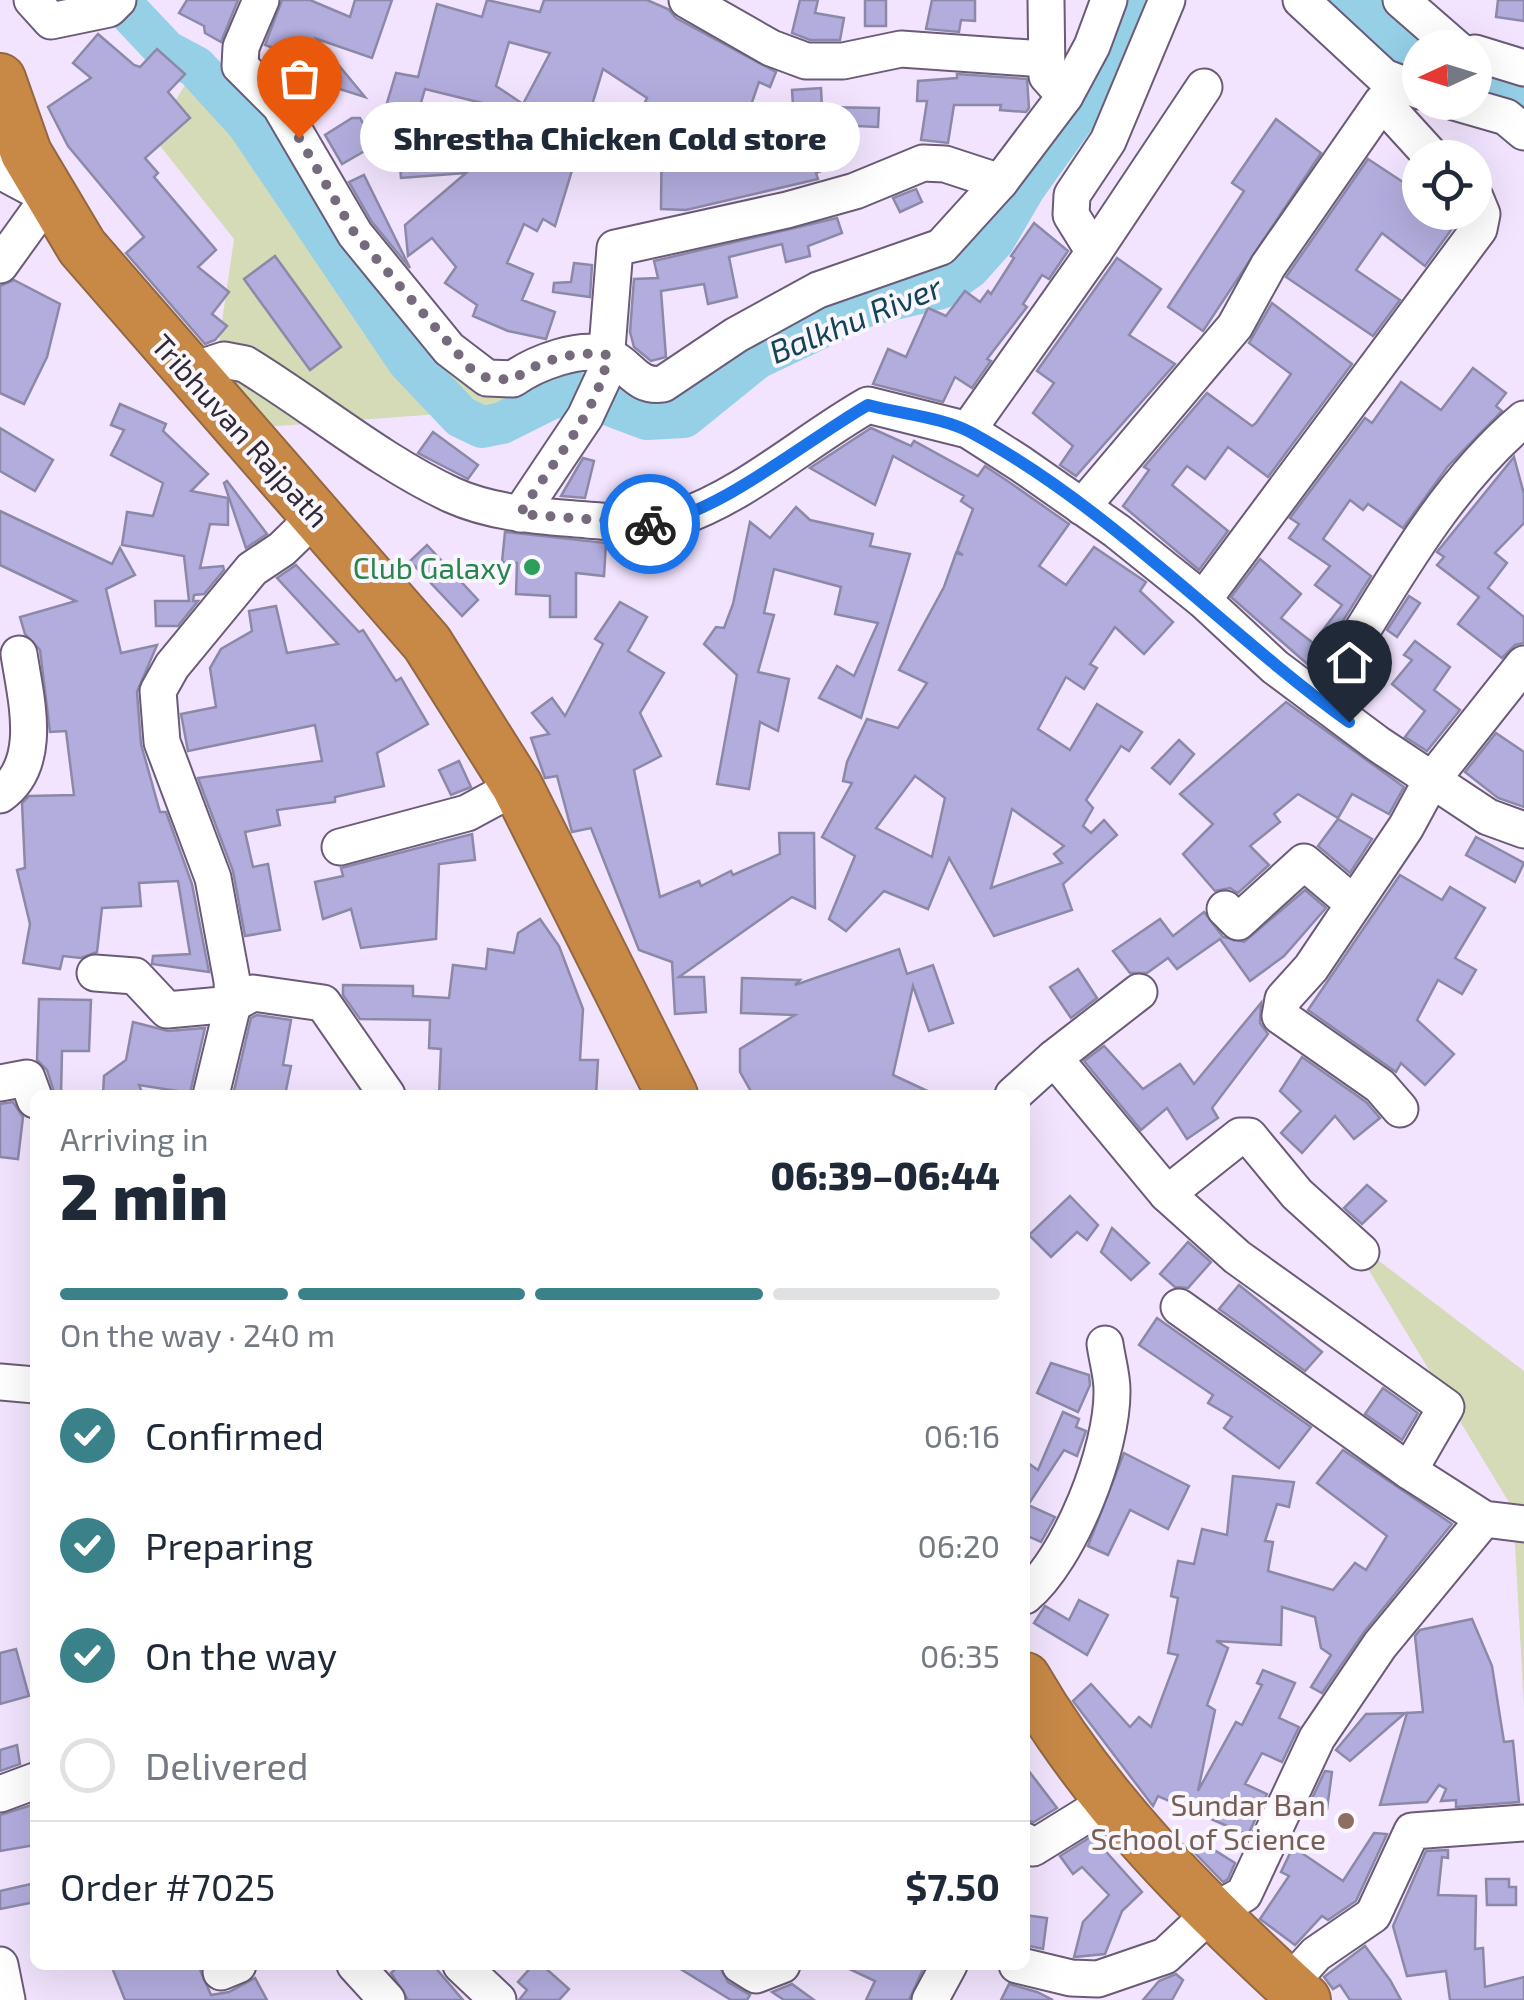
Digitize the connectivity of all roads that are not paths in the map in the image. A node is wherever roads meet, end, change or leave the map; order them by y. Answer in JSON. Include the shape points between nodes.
{"nodes":[{"id":1,"x":32,"y":0,"type":"edge"},
{"id":2,"x":261,"y":0,"type":"edge"},
{"id":3,"x":687,"y":0,"type":"edge"},
{"id":4,"x":1046,"y":0,"type":"edge"},
{"id":5,"x":1109,"y":0,"type":"edge"},
{"id":6,"x":1167,"y":0,"type":"edge"},
{"id":7,"x":1301,"y":0,"type":"edge"},
{"id":8,"x":1401,"y":0,"type":"edge"},
{"id":9,"x":113,"y":4,"type":"edge"},
{"id":10,"x":1435,"y":30,"type":"edge"},
{"id":11,"x":1492,"y":58,"type":"edge"},
{"id":12,"x":1044,"y":59,"type":"junction"},
{"id":13,"x":1524,"y":68,"type":"edge"},
{"id":14,"x":0,"y":79,"type":"edge"},
{"id":15,"x":1204,"y":88,"type":"dead end"},
{"id":16,"x":1383,"y":90,"type":"junction"},
{"id":17,"x":1402,"y":91,"type":"edge"},
{"id":18,"x":1065,"y":96,"type":"junction"},
{"id":19,"x":1492,"y":113,"type":"edge"},
{"id":20,"x":1524,"y":132,"type":"edge"},
{"id":21,"x":1420,"y":140,"type":"edge"},
{"id":22,"x":0,"y":171,"type":"edge"},
{"id":23,"x":1000,"y":182,"type":"junction"},
{"id":24,"x":49,"y":197,"type":"junction"},
{"id":25,"x":1478,"y":230,"type":"edge"},
{"id":26,"x":1094,"y":252,"type":"junction"},
{"id":27,"x":0,"y":265,"type":"edge"},
{"id":28,"x":606,"y":365,"type":"junction"},
{"id":29,"x":188,"y":372,"type":"junction"},
{"id":30,"x":1524,"y":419,"type":"edge"},
{"id":31,"x":968,"y":430,"type":"junction"},
{"id":32,"x":1082,"y":507,"type":"junction"},
{"id":33,"x":520,"y":514,"type":"junction"},
{"id":34,"x":316,"y":515,"type":"junction"},
{"id":35,"x":1203,"y":600,"type":"junction"},
{"id":36,"x":19,"y":654,"type":"dead end"},
{"id":37,"x":1524,"y":664,"type":"edge"},
{"id":38,"x":1319,"y":700,"type":"junction"},
{"id":39,"x":1431,"y":781,"type":"junction"},
{"id":40,"x":517,"y":786,"type":"junction"},
{"id":41,"x":0,"y":796,"type":"edge"},
{"id":42,"x":1524,"y":830,"type":"edge"},
{"id":43,"x":340,"y":847,"type":"dead end"},
{"id":44,"x":1354,"y":904,"type":"junction"},
{"id":45,"x":1225,"y":909,"type":"dead end"},
{"id":46,"x":590,"y":927,"type":"junction"},
{"id":47,"x":95,"y":973,"type":"dead end"},
{"id":48,"x":1139,"y":992,"type":"dead end"},
{"id":49,"x":233,"y":1004,"type":"junction"},
{"id":50,"x":1054,"y":1058,"type":"junction"},
{"id":51,"x":0,"y":1083,"type":"edge"},
{"id":52,"x":31,"y":1090,"type":"edge"},
{"id":53,"x":213,"y":1090,"type":"edge"},
{"id":54,"x":384,"y":1090,"type":"edge"},
{"id":55,"x":669,"y":1090,"type":"edge"},
{"id":56,"x":699,"y":1090,"type":"edge"},
{"id":57,"x":1019,"y":1090,"type":"edge"},
{"id":58,"x":1400,"y":1109,"type":"dead end"},
{"id":59,"x":1167,"y":1194,"type":"junction"},
{"id":60,"x":1360,"y":1252,"type":"dead end"},
{"id":61,"x":1179,"y":1307,"type":"dead end"},
{"id":62,"x":1105,"y":1344,"type":"dead end"},
{"id":63,"x":0,"y":1382,"type":"edge"},
{"id":64,"x":30,"y":1385,"type":"edge"},
{"id":65,"x":1409,"y":1472,"type":"junction"},
{"id":66,"x":1484,"y":1518,"type":"junction"},
{"id":67,"x":1524,"y":1524,"type":"edge"},
{"id":68,"x":1030,"y":1590,"type":"edge"},
{"id":69,"x":1030,"y":1685,"type":"edge"},
{"id":70,"x":30,"y":1783,"type":"edge"},
{"id":71,"x":0,"y":1794,"type":"edge"},
{"id":72,"x":1109,"y":1801,"type":"junction"},
{"id":73,"x":1524,"y":1823,"type":"edge"},
{"id":74,"x":1030,"y":1845,"type":"edge"},
{"id":75,"x":1212,"y":1912,"type":"junction"},
{"id":76,"x":0,"y":1964,"type":"edge"},
{"id":77,"x":1030,"y":1968,"type":"edge"},
{"id":78,"x":360,"y":1970,"type":"edge"},
{"id":79,"x":466,"y":1970,"type":"edge"},
{"id":80,"x":946,"y":1970,"type":"edge"},
{"id":81,"x":1296,"y":1992,"type":"edge"},
{"id":82,"x":7,"y":2000,"type":"edge"},
{"id":83,"x":387,"y":2000,"type":"edge"},
{"id":84,"x":498,"y":2000,"type":"edge"},
{"id":85,"x":930,"y":2000,"type":"edge"}],
"edges":[{"from":1,"to":9,"type":"street","via":[[52,21]]},
{"from":2,"to":28,"type":"street","via":[[241,46],[240,66],[280,106],[355,234],[449,348],[487,378],[513,380],[533,364],[594,353]]},
{"from":3,"to":12,"type":"street","via":[[806,61],[902,49]]},
{"from":4,"to":12,"type":"street"},
{"from":5,"to":18,"type":"street"},
{"from":6,"to":26,"type":"street","via":[[1108,141],[1072,195],[1071,215]]},
{"from":7,"to":16,"type":"street"},
{"from":8,"to":10,"type":"street"},
{"from":11,"to":13,"type":"street"},
{"from":12,"to":18,"type":"street","via":[[1047,76]]},
{"from":14,"to":24,"type":"highway","name":"Tribhuvan Rajpath"},
{"from":15,"to":26,"type":"street"},
{"from":16,"to":17,"type":"street"},
{"from":16,"to":21,"type":"street"},
{"from":16,"to":32,"type":"street","via":[[1236,326]]},
{"from":18,"to":23,"type":"street"},
{"from":19,"to":20,"type":"street"},
{"from":22,"to":24,"type":"street"},
{"from":23,"to":28,"type":"street","via":[[942,247],[818,290],[663,384]]},
{"from":23,"to":28,"type":"street","via":[[923,162],[787,210],[615,248]]},
{"from":24,"to":27,"type":"street"},
{"from":24,"to":29,"type":"highway","name":"Tribhuvan Rajpath","via":[[82,247]]},
{"from":25,"to":35,"type":"street"},
{"from":26,"to":31,"type":"street"},
{"from":28,"to":33,"type":"street","via":[[585,417]]},
{"from":29,"to":33,"type":"street","via":[[224,360],[245,364],[452,495]]},
{"from":29,"to":34,"type":"highway","name":"Tribhuvan Rajpath"},
{"from":30,"to":38,"type":"street","via":[[1492,446],[1436,520]]},
{"from":31,"to":32,"type":"street"},
{"from":31,"to":33,"type":"street","via":[[868,405],[681,517],[654,524]]},
{"from":32,"to":35,"type":"street"},
{"from":34,"to":40,"type":"highway","name":"Tribhuvan Rajpath","via":[[427,643]]},
{"from":34,"to":49,"type":"street","via":[[252,569],[158,691],[162,742],[213,878]]},
{"from":35,"to":38,"type":"street"},
{"from":36,"to":41,"type":"street","via":[[30,732],[14,785]]},
{"from":37,"to":39,"type":"street"},
{"from":38,"to":39,"type":"street"},
{"from":39,"to":42,"type":"street","via":[[1488,817]]},
{"from":39,"to":44,"type":"street"},
{"from":40,"to":43,"type":"street","via":[[468,813]]},
{"from":40,"to":46,"type":"highway","name":"Tribhuvan Rajpath"},
{"from":44,"to":45,"type":"street","via":[[1304,862],[1238,922]]},
{"from":44,"to":58,"type":"street","via":[[1283,999],[1280,1016],[1390,1094]]},
{"from":46,"to":55,"type":"highway","name":"Tribhuvan Rajpath"},
{"from":46,"to":56,"type":"highway","name":"Tribhuvan Rajpath","via":[[638,988]]},
{"from":47,"to":49,"type":"street","via":[[135,976],[167,1010]]},
{"from":48,"to":50,"type":"street"},
{"from":49,"to":53,"type":"street"},
{"from":49,"to":54,"type":"street","via":[[253,993],[323,1002]]},
{"from":50,"to":57,"type":"street"},
{"from":50,"to":59,"type":"street"},
{"from":51,"to":52,"type":"street","via":[[26,1078]]},
{"from":59,"to":60,"type":"street","via":[[1248,1136],[1297,1194]]},
{"from":59,"to":65,"type":"street","via":[[1237,1257],[1446,1407]]},
{"from":61,"to":65,"type":"street"},
{"from":62,"to":68,"type":"street","via":[[1112,1390],[1106,1444],[1063,1547]]},
{"from":63,"to":64,"type":"street"},
{"from":65,"to":66,"type":"street"},
{"from":66,"to":67,"type":"street"},
{"from":66,"to":75,"type":"street","via":[[1380,1645],[1317,1738],[1244,1894]]},
{"from":69,"to":72,"type":"highway"},
{"from":70,"to":71,"type":"street"},
{"from":72,"to":74,"type":"street"},
{"from":72,"to":75,"type":"highway"},
{"from":73,"to":81,"type":"street","via":[[1412,1830],[1373,1916],[1316,1954]]},
{"from":75,"to":77,"type":"street","via":[[1165,1956],[1098,1978]]},
{"from":75,"to":81,"type":"highway"},
{"from":76,"to":82,"type":"street"},
{"from":78,"to":83,"type":"street"},
{"from":79,"to":84,"type":"street"},
{"from":80,"to":85,"type":"street"}]}
